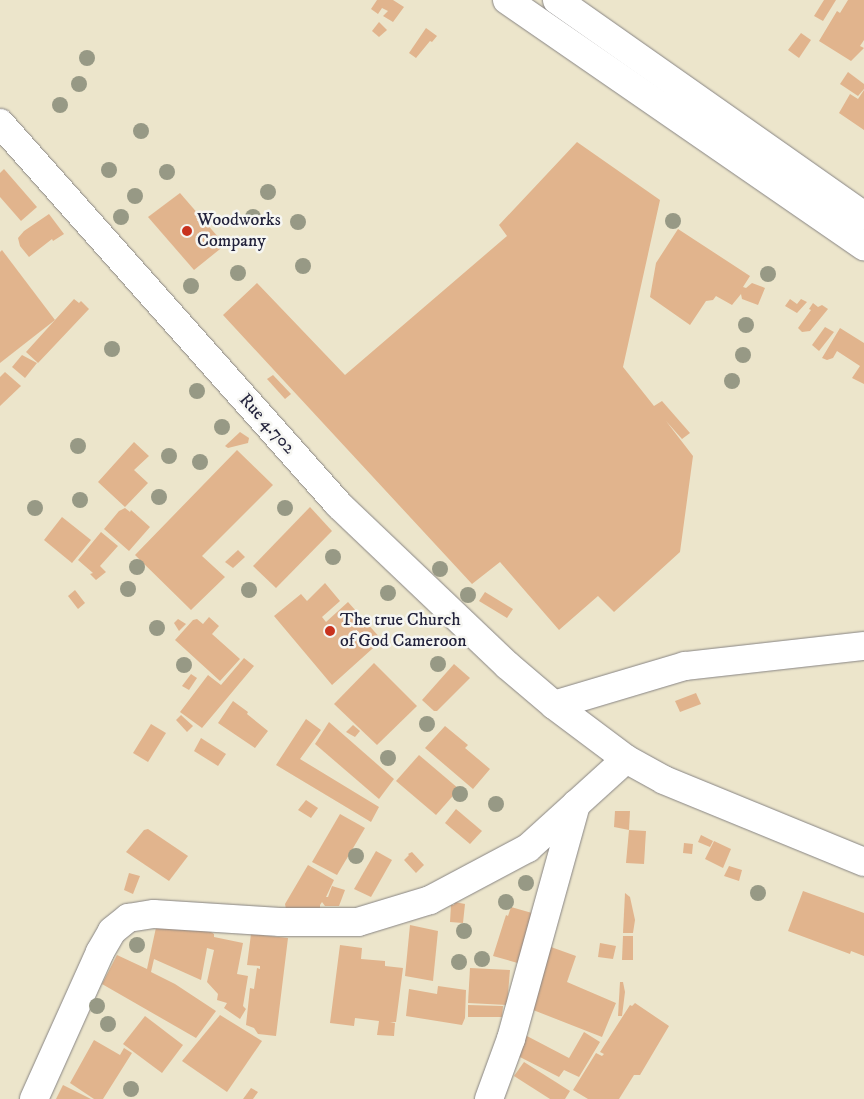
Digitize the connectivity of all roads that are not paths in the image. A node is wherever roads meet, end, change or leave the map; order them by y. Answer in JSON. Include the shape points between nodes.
{"nodes":[{"id":1,"x":506,"y":0,"type":"edge"},
{"id":2,"x":557,"y":0,"type":"edge"},
{"id":3,"x":0,"y":122,"type":"edge"},
{"id":4,"x":864,"y":216,"type":"edge"},
{"id":5,"x":864,"y":246,"type":"edge"},
{"id":6,"x":864,"y":646,"type":"edge"},
{"id":7,"x":554,"y":705,"type":"junction"},
{"id":8,"x":626,"y":759,"type":"junction"},
{"id":9,"x":576,"y":804,"type":"junction"},
{"id":10,"x":864,"y":862,"type":"edge"},
{"id":11,"x":34,"y":1099,"type":"edge"},
{"id":12,"x":489,"y":1099,"type":"edge"}],
"edges":[{"from":1,"to":5,"type":"main road"},
{"from":2,"to":4,"type":"main road"},
{"from":3,"to":7,"type":"main road","name":"Rue 4.702","via":[[339,505],[506,665]]},
{"from":6,"to":7,"type":"main road","via":[[685,666]]},
{"from":7,"to":8,"type":"main road","name":"Rue 4.702"},
{"from":8,"to":9,"type":"main road"},
{"from":8,"to":10,"type":"main road","name":"Rue 4.702","via":[[664,780]]},
{"from":9,"to":11,"type":"main road","via":[[528,848],[430,900],[358,922],[280,922],[154,914],[128,918],[112,931],[100,952]]},
{"from":9,"to":12,"type":"main road","via":[[511,1039]]}]}
